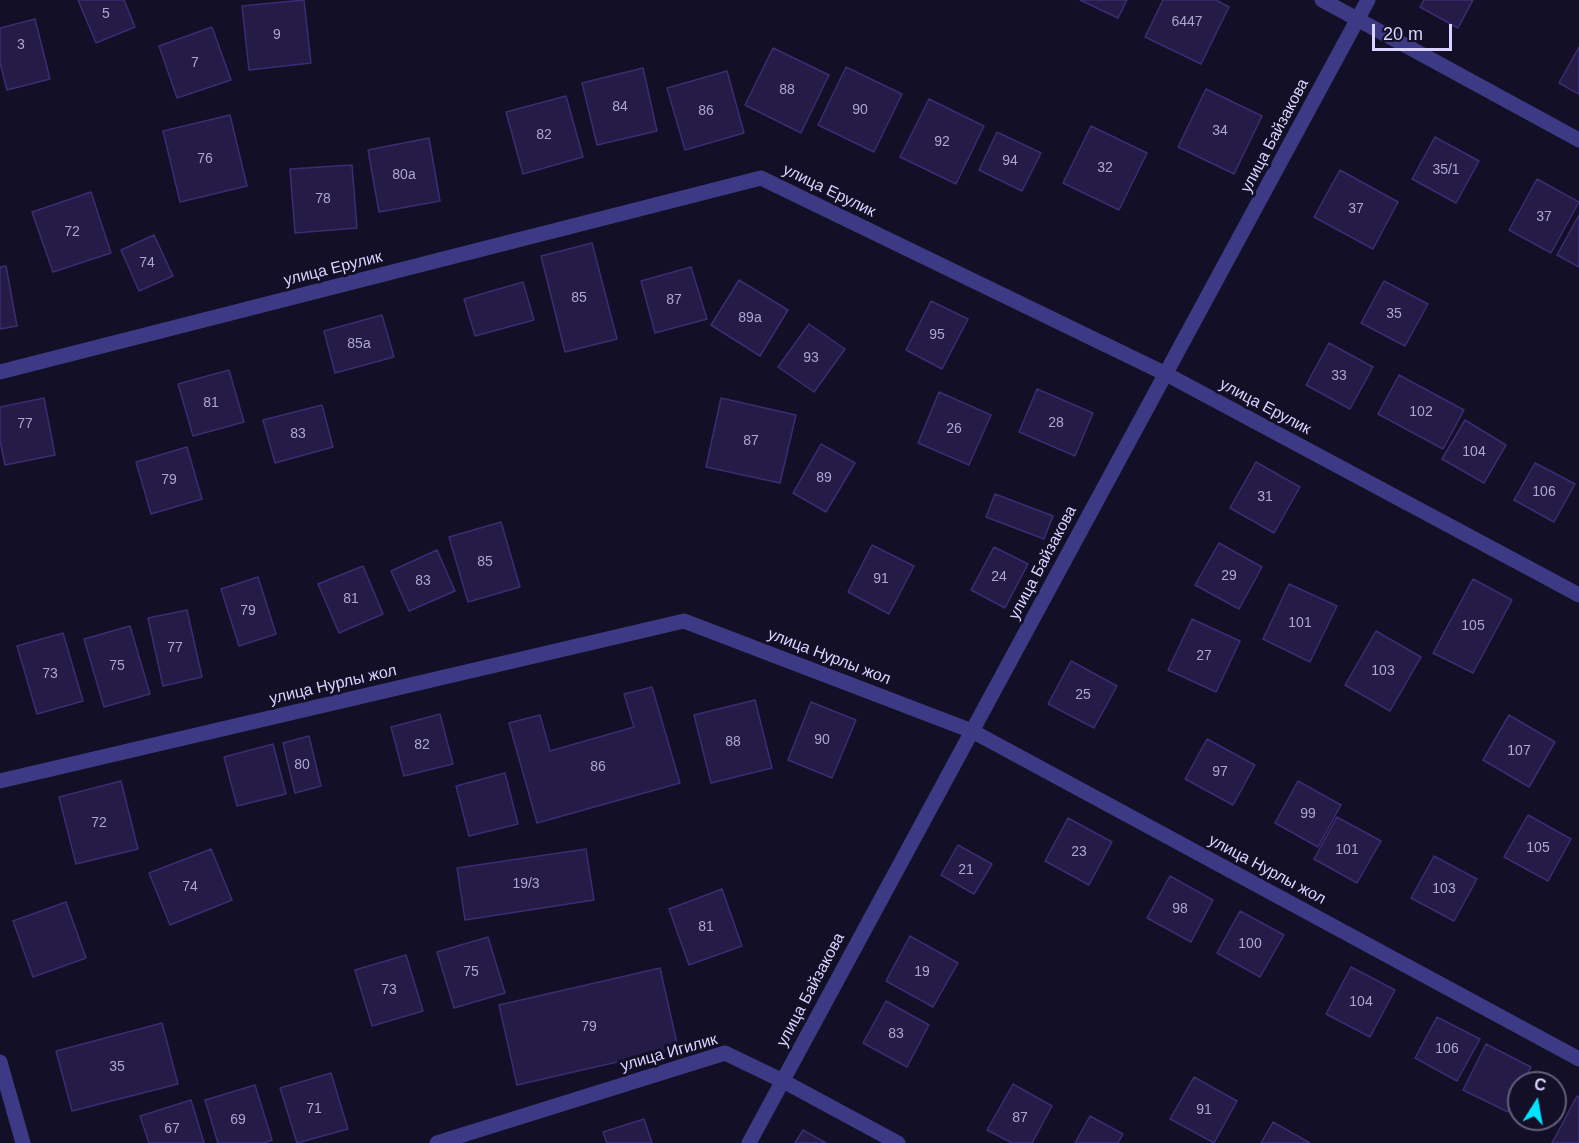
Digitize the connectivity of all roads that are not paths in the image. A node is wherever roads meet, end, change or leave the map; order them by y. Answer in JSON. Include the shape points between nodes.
{"nodes":[{"id":1,"x":1322,"y":0,"type":"edge"},
{"id":2,"x":1368,"y":0,"type":"edge"},
{"id":3,"x":1359,"y":19,"type":"junction"},
{"id":4,"x":1579,"y":140,"type":"edge"},
{"id":5,"x":0,"y":372,"type":"edge"},
{"id":6,"x":1166,"y":374,"type":"junction"},
{"id":7,"x":1579,"y":595,"type":"edge"},
{"id":8,"x":972,"y":731,"type":"junction"},
{"id":9,"x":0,"y":782,"type":"edge"},
{"id":10,"x":1579,"y":1059,"type":"edge"},
{"id":11,"x":0,"y":1062,"type":"edge"},
{"id":12,"x":783,"y":1081,"type":"junction"},
{"id":13,"x":23,"y":1143,"type":"edge"},
{"id":14,"x":437,"y":1143,"type":"edge"},
{"id":15,"x":749,"y":1143,"type":"edge"},
{"id":16,"x":898,"y":1143,"type":"edge"}],
"edges":[{"from":1,"to":3,"type":"street"},
{"from":2,"to":3,"type":"street","name":"улица Байзакова"},
{"from":3,"to":4,"type":"street"},
{"from":3,"to":6,"type":"street","name":"улица Байзакова"},
{"from":5,"to":6,"type":"street","name":"улица Ерулик","via":[[761,178]]},
{"from":6,"to":7,"type":"street","name":"улица Ерулик"},
{"from":6,"to":8,"type":"street","name":"улица Байзакова"},
{"from":8,"to":9,"type":"street","name":"улица Нурлы жол","via":[[684,621]]},
{"from":8,"to":10,"type":"street","name":"улица Нурлы жол"},
{"from":8,"to":12,"type":"street","name":"улица Байзакова"},
{"from":11,"to":13,"type":"street"},
{"from":12,"to":14,"type":"street","name":"улица Игилик","via":[[725,1053]]},
{"from":12,"to":15,"type":"street","name":"улица Байзакова"},
{"from":12,"to":16,"type":"street","name":"улица Игилик"}]}
